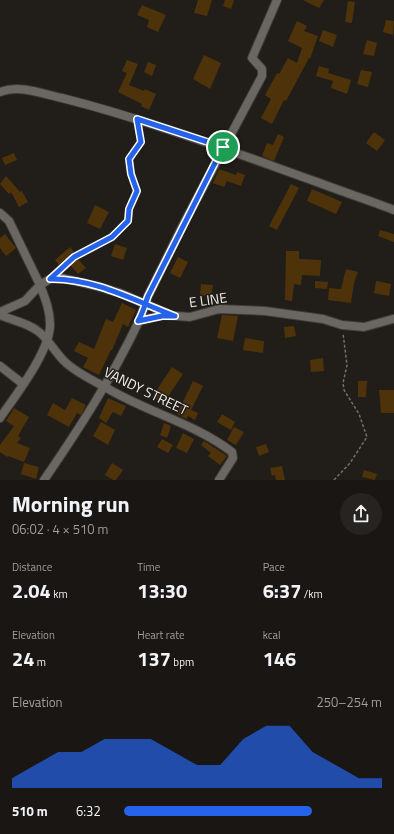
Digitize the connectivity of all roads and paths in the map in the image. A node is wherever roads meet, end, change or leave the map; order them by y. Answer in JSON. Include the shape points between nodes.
{"nodes":[{"id":1,"x":277,"y":0,"type":"edge"},
{"id":2,"x":0,"y":92,"type":"edge"},
{"id":3,"x":137,"y":119,"type":"junction"},
{"id":4,"x":223,"y":147,"type":"junction"},
{"id":5,"x":394,"y":210,"type":"edge"},
{"id":6,"x":0,"y":213,"type":"edge"},
{"id":7,"x":50,"y":279,"type":"junction"},
{"id":8,"x":40,"y":285,"type":"junction"},
{"id":9,"x":146,"y":304,"type":"junction"},
{"id":10,"x":0,"y":313,"type":"edge"},
{"id":11,"x":175,"y":316,"type":"junction"},
{"id":12,"x":393,"y":320,"type":"dead end"},
{"id":13,"x":138,"y":321,"type":"junction"},
{"id":14,"x":342,"y":325,"type":"junction"},
{"id":15,"x":47,"y":342,"type":"junction"},
{"id":16,"x":0,"y":366,"type":"edge"},
{"id":17,"x":23,"y":384,"type":"junction"},
{"id":18,"x":105,"y":387,"type":"junction"},
{"id":19,"x":0,"y":418,"type":"edge"},
{"id":20,"x":44,"y":480,"type":"edge"},
{"id":21,"x":219,"y":480,"type":"edge"},
{"id":22,"x":334,"y":480,"type":"edge"}],
"edges":[{"from":1,"to":4,"type":"street","via":[[252,58],[252,61],[262,69],[262,76]]},
{"from":2,"to":3,"type":"street","via":[[17,89],[35,92]]},
{"from":3,"to":4,"type":"street"},
{"from":3,"to":7,"type":"path","via":[[141,142],[129,159],[137,191],[129,209],[128,221],[112,237],[74,257]]},
{"from":4,"to":5,"type":"street"},
{"from":4,"to":9,"type":"street"},
{"from":6,"to":8,"type":"street","via":[[9,221]]},
{"from":7,"to":8,"type":"street"},
{"from":7,"to":9,"type":"street","via":[[62,278],[96,286]]},
{"from":8,"to":10,"type":"street","via":[[25,301]]},
{"from":8,"to":15,"type":"street","via":[[49,316]]},
{"from":9,"to":11,"type":"street"},
{"from":9,"to":13,"type":"street"},
{"from":10,"to":15,"type":"street","name":"VANDY STREET","via":[[31,326],[40,332]]},
{"from":11,"to":13,"type":"street","name":"E LINE"},
{"from":11,"to":14,"type":"street","name":"E LINE","via":[[190,317],[219,309],[264,311],[323,319]]},
{"from":12,"to":14,"type":"street","name":"E LINE","via":[[364,327]]},
{"from":13,"to":18,"type":"street"},
{"from":14,"to":22,"type":"path","via":[[347,365],[344,390],[359,414],[367,437],[350,463]]},
{"from":15,"to":17,"type":"street"},
{"from":15,"to":18,"type":"street","name":"VANDY STREET","via":[[66,363]]},
{"from":16,"to":17,"type":"street"},
{"from":17,"to":19,"type":"street"},
{"from":18,"to":20,"type":"street"},
{"from":18,"to":21,"type":"street","name":"VANDY STREET","via":[[206,435],[232,452],[231,463]]}]}
